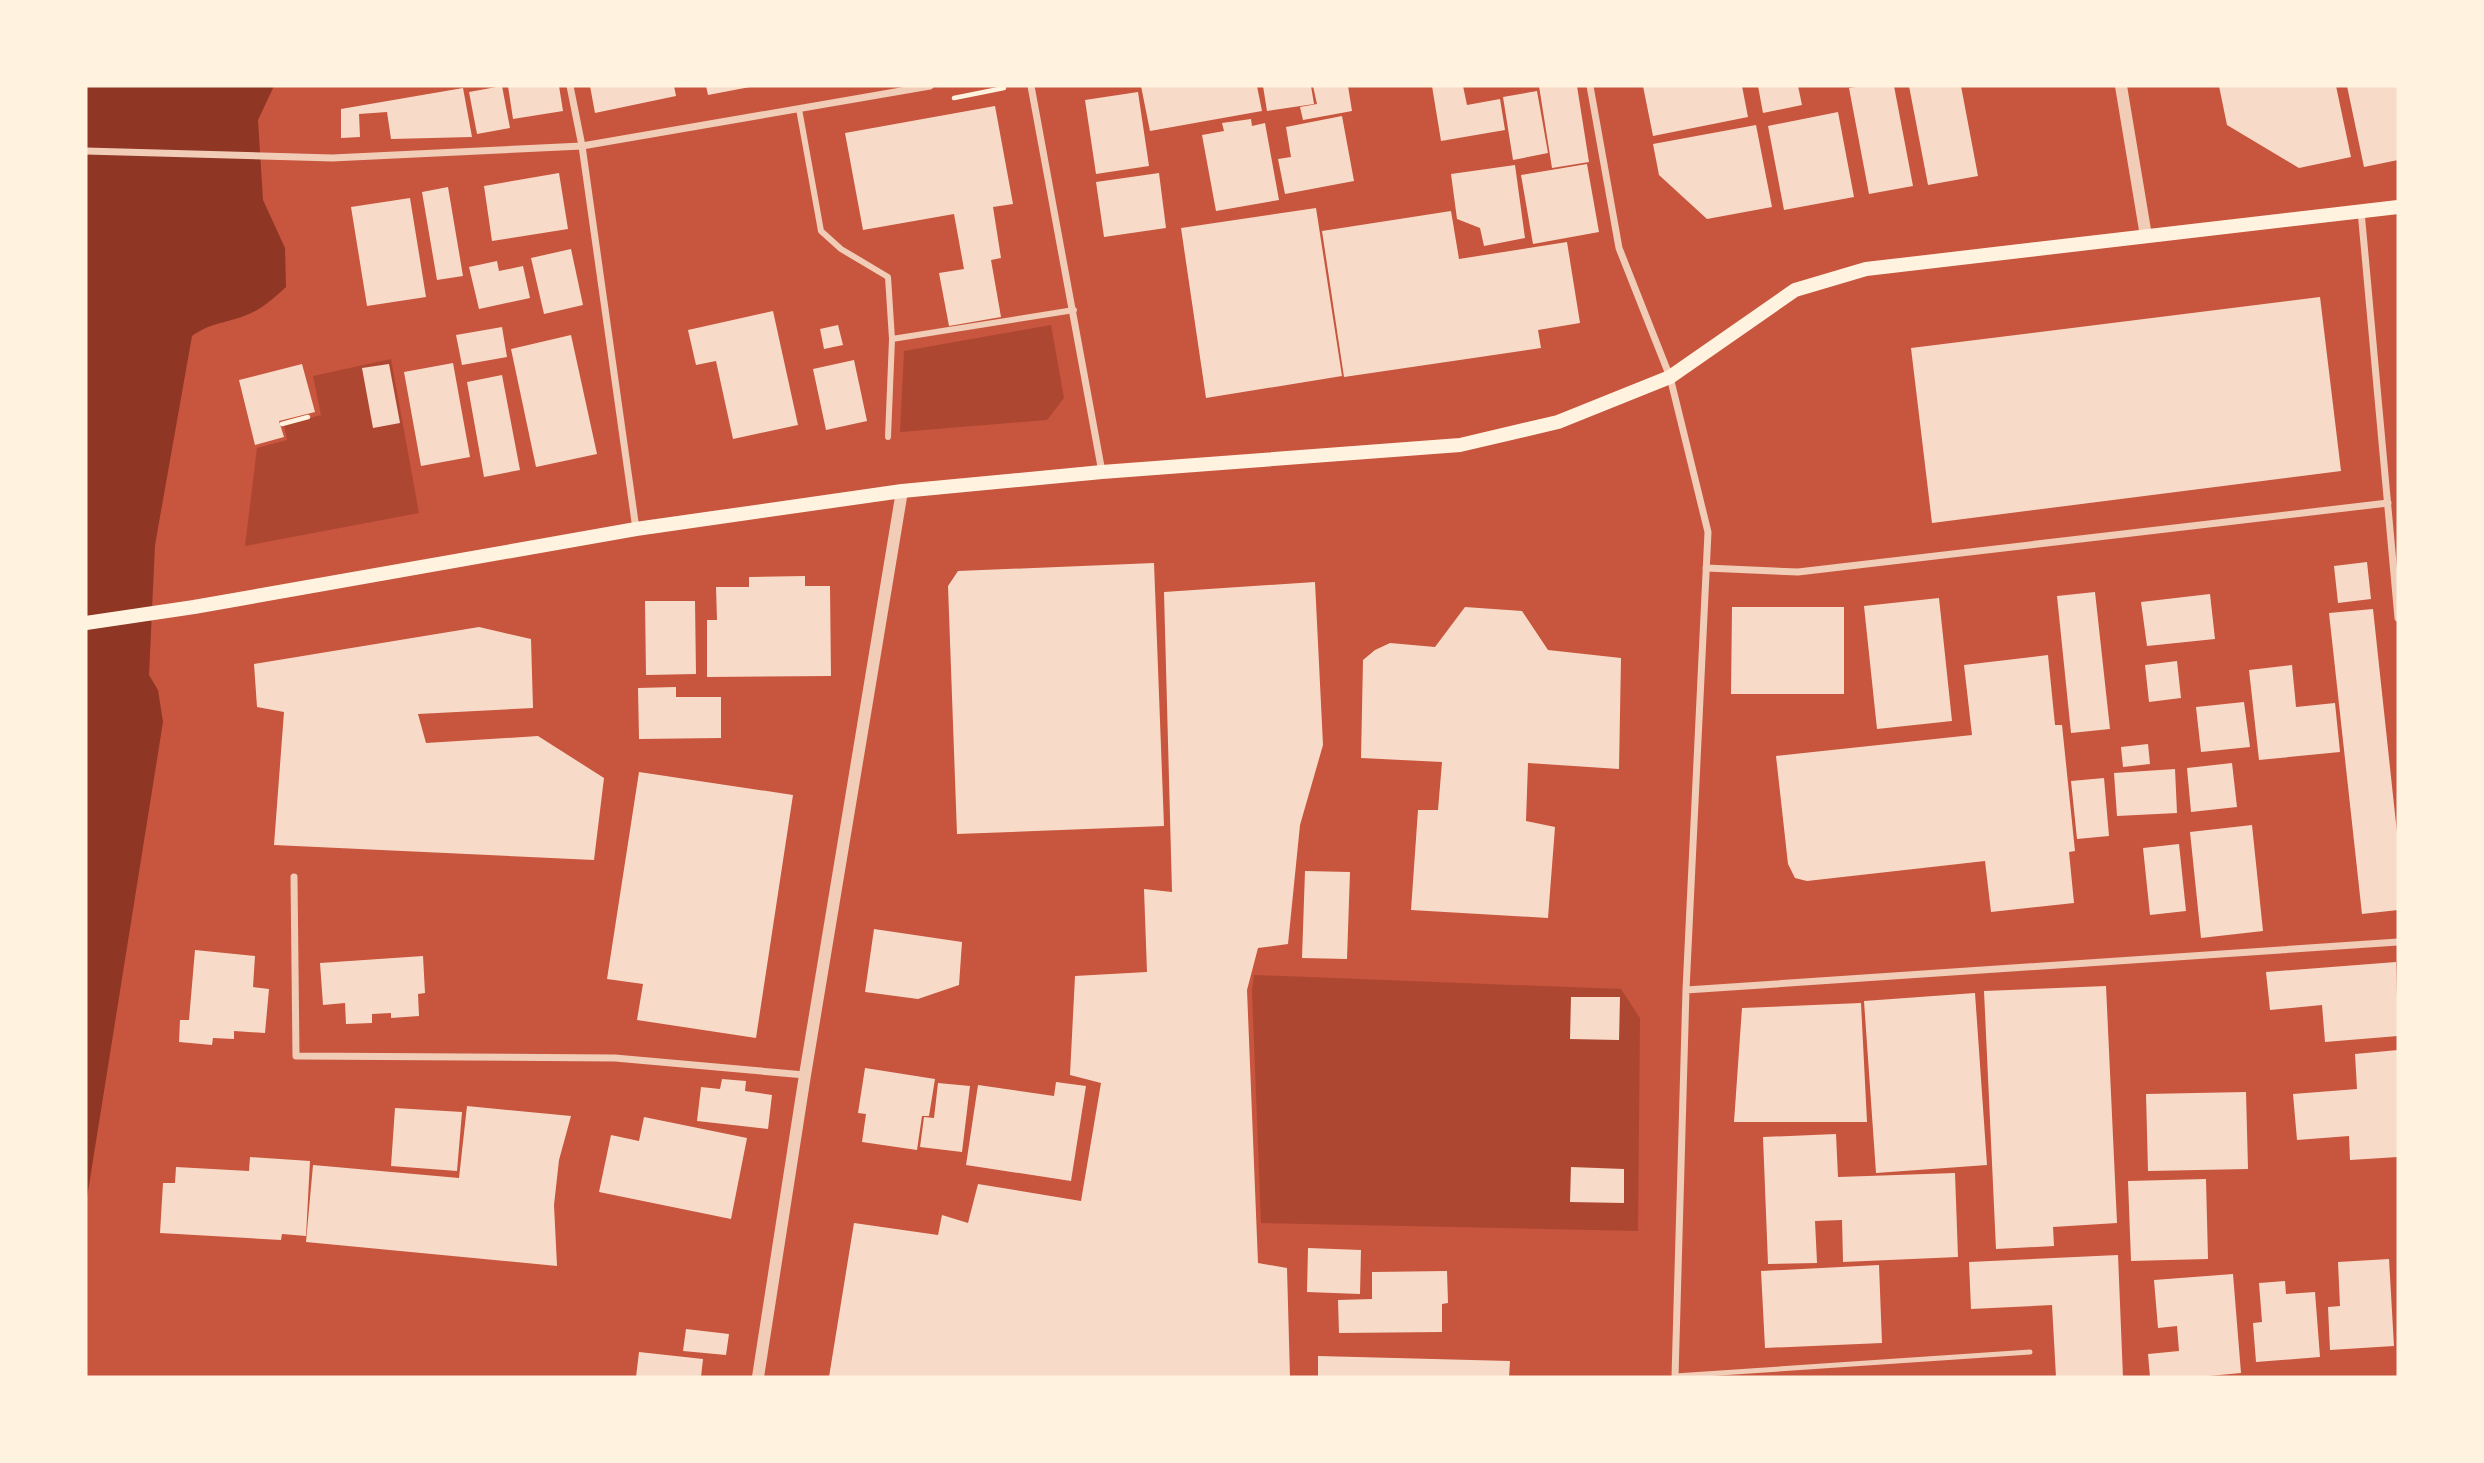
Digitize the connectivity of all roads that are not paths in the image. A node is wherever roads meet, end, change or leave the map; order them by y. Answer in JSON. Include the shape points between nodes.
{"nodes":[{"id":1,"x":570,"y":86,"type":"edge"},
{"id":2,"x":930,"y":86,"type":"edge"},
{"id":3,"x":1031,"y":86,"type":"edge"},
{"id":4,"x":1590,"y":86,"type":"edge"},
{"id":5,"x":2121,"y":86,"type":"edge"},
{"id":6,"x":799,"y":108,"type":"junction"},
{"id":7,"x":582,"y":146,"type":"junction"},
{"id":8,"x":86,"y":151,"type":"edge"},
{"id":9,"x":2398,"y":207,"type":"edge"},
{"id":10,"x":2361,"y":211,"type":"junction"},
{"id":11,"x":2146,"y":236,"type":"junction"},
{"id":12,"x":1073,"y":310,"type":"junction"},
{"id":13,"x":892,"y":339,"type":"junction"},
{"id":14,"x":1670,"y":377,"type":"junction"},
{"id":15,"x":888,"y":437,"type":"dead end"},
{"id":16,"x":1102,"y":472,"type":"junction"},
{"id":17,"x":902,"y":491,"type":"junction"},
{"id":18,"x":2388,"y":503,"type":"junction"},
{"id":19,"x":636,"y":529,"type":"junction"},
{"id":20,"x":1706,"y":568,"type":"junction"},
{"id":21,"x":2398,"y":618,"type":"edge"},
{"id":22,"x":86,"y":623,"type":"edge"},
{"id":23,"x":294,"y":877,"type":"dead end"},
{"id":24,"x":2398,"y":942,"type":"edge"},
{"id":25,"x":1686,"y":990,"type":"junction"},
{"id":26,"x":805,"y":1075,"type":"junction"},
{"id":27,"x":2029,"y":1352,"type":"dead end"},
{"id":28,"x":758,"y":1377,"type":"edge"},
{"id":29,"x":1675,"y":1377,"type":"edge"}],
"edges":[{"from":1,"to":7,"type":"street"},
{"from":2,"to":6,"type":"street"},
{"from":3,"to":12,"type":"street"},
{"from":4,"to":14,"type":"street","via":[[1619,248]]},
{"from":5,"to":11,"type":"street"},
{"from":6,"to":7,"type":"street"},
{"from":6,"to":13,"type":"street","via":[[821,231],[841,249],[888,277]]},
{"from":7,"to":8,"type":"street","via":[[332,158]]},
{"from":7,"to":19,"type":"street"},
{"from":9,"to":10,"type":"main road"},
{"from":10,"to":11,"type":"main road"},
{"from":10,"to":18,"type":"street"},
{"from":11,"to":14,"type":"main road","via":[[1866,269],[1796,290]]},
{"from":12,"to":13,"type":"street"},
{"from":12,"to":16,"type":"street"},
{"from":13,"to":15,"type":"street"},
{"from":14,"to":16,"type":"main road","via":[[1558,422],[1460,445]]},
{"from":14,"to":20,"type":"street","via":[[1709,532]]},
{"from":16,"to":17,"type":"main road"},
{"from":17,"to":19,"type":"main road"},
{"from":17,"to":26,"type":"street"},
{"from":18,"to":20,"type":"street","via":[[1798,572]]},
{"from":18,"to":21,"type":"street"},
{"from":19,"to":22,"type":"main road"},
{"from":20,"to":25,"type":"street"},
{"from":23,"to":26,"type":"street","via":[[296,1056],[615,1058]]},
{"from":24,"to":25,"type":"street"},
{"from":25,"to":29,"type":"street"},
{"from":26,"to":28,"type":"street"},
{"from":27,"to":29,"type":"lane"}]}
